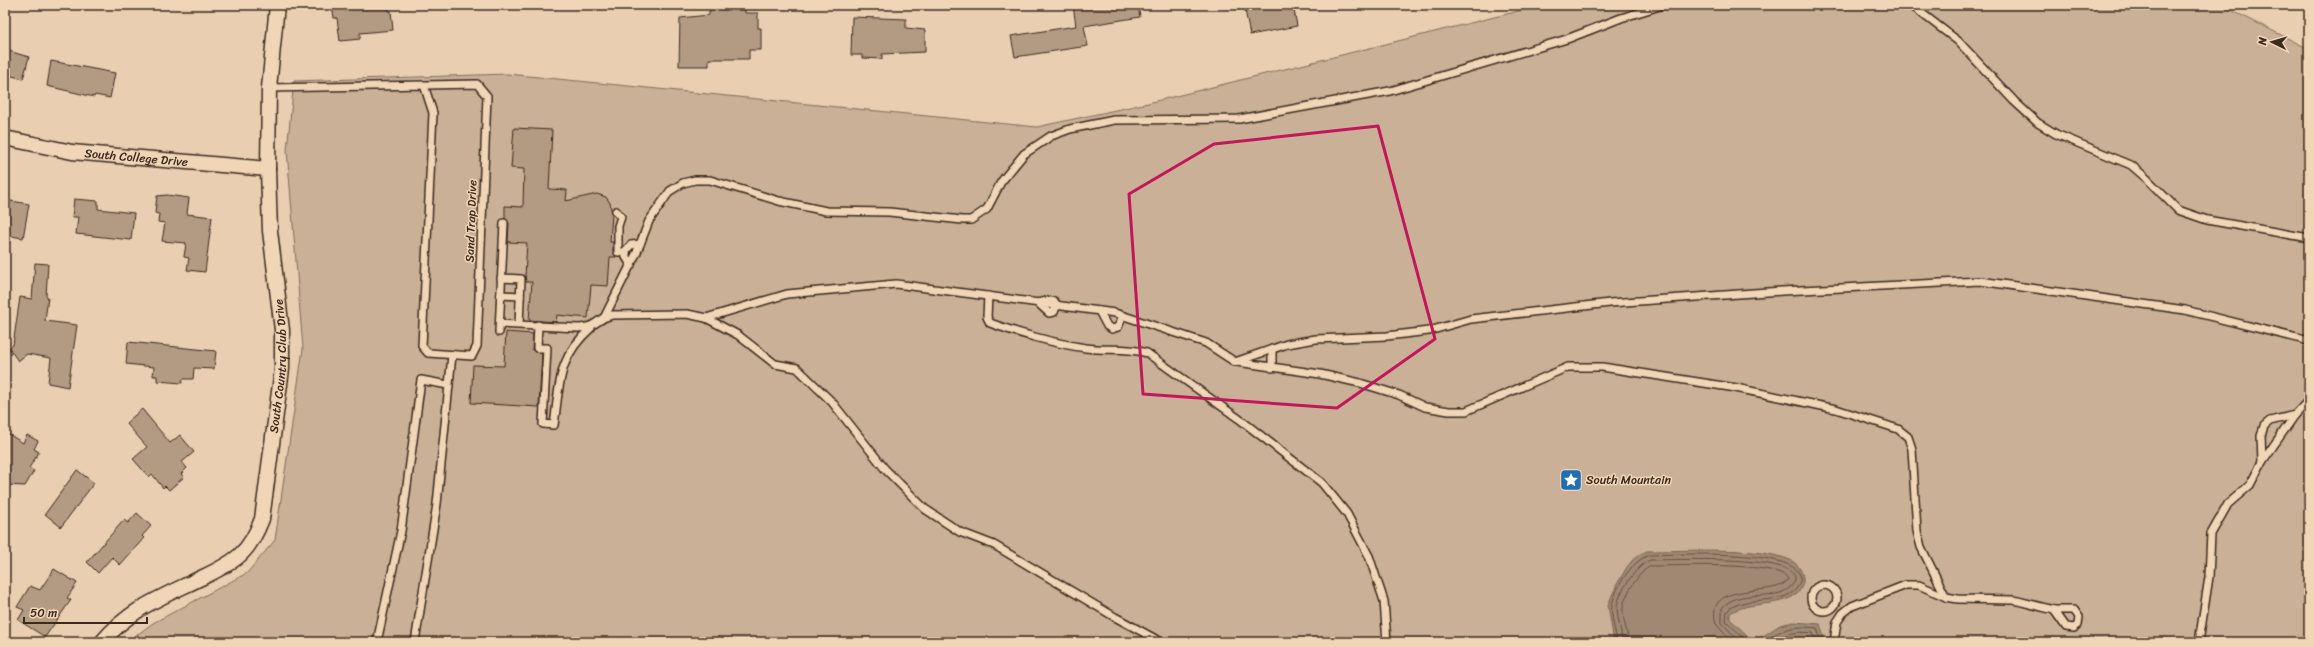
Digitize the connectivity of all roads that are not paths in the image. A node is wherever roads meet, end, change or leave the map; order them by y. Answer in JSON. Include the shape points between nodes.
{"nodes":[{"id":1,"x":277,"y":5,"type":"edge"},
{"id":2,"x":1663,"y":5,"type":"edge"},
{"id":3,"x":1911,"y":5,"type":"edge"},
{"id":4,"x":424,"y":85,"type":"junction"},
{"id":5,"x":269,"y":88,"type":"junction"},
{"id":6,"x":5,"y":138,"type":"edge"},
{"id":7,"x":268,"y":170,"type":"junction"},
{"id":8,"x":616,"y":212,"type":"dead end"},
{"id":9,"x":504,"y":223,"type":"dead end"},
{"id":10,"x":2309,"y":238,"type":"edge"},
{"id":11,"x":640,"y":244,"type":"junction"},
{"id":12,"x":626,"y":252,"type":"junction"},
{"id":13,"x":630,"y":265,"type":"junction"},
{"id":14,"x":501,"y":278,"type":"junction"},
{"id":15,"x":501,"y":295,"type":"junction"},
{"id":16,"x":520,"y":296,"type":"junction"},
{"id":17,"x":988,"y":296,"type":"junction"},
{"id":18,"x":1099,"y":311,"type":"junction"},
{"id":19,"x":605,"y":316,"type":"junction"},
{"id":20,"x":1123,"y":316,"type":"junction"},
{"id":21,"x":706,"y":318,"type":"junction"},
{"id":22,"x":500,"y":324,"type":"junction"},
{"id":23,"x":519,"y":324,"type":"junction"},
{"id":24,"x":538,"y":325,"type":"junction"},
{"id":25,"x":591,"y":328,"type":"junction"},
{"id":26,"x":499,"y":332,"type":"dead end"},
{"id":27,"x":2309,"y":341,"type":"edge"},
{"id":28,"x":1272,"y":349,"type":"junction"},
{"id":29,"x":452,"y":355,"type":"junction"},
{"id":30,"x":1235,"y":362,"type":"junction"},
{"id":31,"x":1272,"y":368,"type":"junction"},
{"id":32,"x":448,"y":385,"type":"junction"},
{"id":33,"x":2309,"y":400,"type":"edge"},
{"id":34,"x":2295,"y":415,"type":"junction"},
{"id":35,"x":2262,"y":462,"type":"junction"},
{"id":36,"x":1935,"y":575,"type":"junction"},
{"id":37,"x":1929,"y":589,"type":"junction"},
{"id":38,"x":1946,"y":597,"type":"junction"},
{"id":39,"x":1837,"y":599,"type":"junction"},
{"id":40,"x":1830,"y":610,"type":"junction"},
{"id":41,"x":1848,"y":610,"type":"junction"},
{"id":42,"x":2054,"y":610,"type":"dead end"},
{"id":43,"x":1837,"y":622,"type":"junction"},
{"id":44,"x":102,"y":642,"type":"edge"},
{"id":45,"x":377,"y":642,"type":"edge"},
{"id":46,"x":415,"y":642,"type":"edge"},
{"id":47,"x":1161,"y":642,"type":"edge"},
{"id":48,"x":1387,"y":642,"type":"edge"},
{"id":49,"x":1834,"y":642,"type":"edge"},
{"id":50,"x":2199,"y":642,"type":"edge"}],
"edges":[{"from":1,"to":5,"type":"street","name":"South Country Club Drive"},
{"from":2,"to":11,"type":"lane","via":[[1567,39],[1390,91],[1239,119],[1114,120],[1070,129],[1051,136],[1024,154],[1001,182],[987,209],[971,220],[889,212],[826,211],[779,201],[710,180],[695,180],[683,183],[670,191],[649,221]]},
{"from":3,"to":10,"type":"lane","via":[[1958,41],[2038,123],[2062,137],[2131,166],[2145,176],[2178,210],[2207,220]]},
{"from":4,"to":5,"type":"lane","name":"Sand Trap Drive"},
{"from":4,"to":29,"type":"lane","via":[[432,113],[422,346],[428,353]]},
{"from":4,"to":29,"type":"lane","name":"Sand Trap Drive","via":[[477,84],[487,96],[477,346],[472,356]]},
{"from":5,"to":7,"type":"street","name":"South Country Club Drive"},
{"from":6,"to":7,"type":"street","name":"South College Drive","via":[[72,152]]},
{"from":7,"to":44,"type":"street","name":"South Country Club Drive","via":[[270,231],[282,330],[282,369],[262,519],[254,538],[240,555],[221,568],[137,610],[117,624]]},
{"from":8,"to":12,"type":"lane","via":[[621,217],[618,226],[618,252]]},
{"from":9,"to":14,"type":"lane"},
{"from":11,"to":12,"type":"lane","via":[[631,245]]},
{"from":11,"to":13,"type":"lane"},
{"from":12,"to":13,"type":"lane"},
{"from":13,"to":19,"type":"lane"},
{"from":14,"to":15,"type":"lane"},
{"from":14,"to":16,"type":"lane","via":[[520,279]]},
{"from":15,"to":16,"type":"lane"},
{"from":15,"to":22,"type":"lane"},
{"from":16,"to":23,"type":"lane"},
{"from":17,"to":18,"type":"lane"},
{"from":17,"to":21,"type":"lane","via":[[896,284],[787,294]]},
{"from":17,"to":48,"type":"lane","via":[[987,317],[990,323],[1084,348],[1132,349],[1147,353],[1242,420],[1322,483],[1347,514],[1368,556],[1384,601]]},
{"from":18,"to":20,"type":"lane"},
{"from":18,"to":20,"type":"lane","via":[[1107,326],[1112,329],[1118,327]]},
{"from":19,"to":21,"type":"lane","via":[[655,313],[687,314]]},
{"from":19,"to":25,"type":"lane"},
{"from":20,"to":30,"type":"lane","via":[[1206,344]]},
{"from":21,"to":47,"type":"lane","via":[[738,335],[775,364],[797,368],[832,402],[885,469],[925,509],[960,532],[994,545]]},
{"from":22,"to":23,"type":"lane"},
{"from":22,"to":26,"type":"lane"},
{"from":23,"to":24,"type":"lane"},
{"from":24,"to":25,"type":"lane"},
{"from":24,"to":25,"type":"lane","via":[[537,348],[547,348],[543,424],[554,425],[562,367],[575,342]]},
{"from":27,"to":28,"type":"lane","via":[[2185,310],[1980,281],[1782,290],[1610,303],[1471,318],[1429,331],[1388,336],[1316,339]]},
{"from":28,"to":30,"type":"lane"},
{"from":28,"to":31,"type":"lane"},
{"from":29,"to":32,"type":"lane"},
{"from":30,"to":31,"type":"lane"},
{"from":31,"to":36,"type":"lane","via":[[1320,374],[1360,383],[1399,395],[1425,407],[1466,411],[1568,367],[1602,366],[1791,399],[1879,422],[1898,429],[1908,437],[1912,449],[1921,547]]},
{"from":32,"to":45,"type":"lane","via":[[421,380],[401,531]]},
{"from":32,"to":46,"type":"lane","via":[[437,504]]},
{"from":33,"to":34,"type":"lane"},
{"from":34,"to":35,"type":"lane"},
{"from":34,"to":35,"type":"lane","via":[[2270,421],[2264,426],[2261,436]]},
{"from":35,"to":50,"type":"lane","via":[[2250,485],[2228,504],[2211,534],[2209,577]]},
{"from":36,"to":37,"type":"lane","via":[[1937,590]]},
{"from":36,"to":38,"type":"lane"},
{"from":37,"to":38,"type":"lane"},
{"from":37,"to":41,"type":"lane","via":[[1919,585],[1906,585]]},
{"from":38,"to":42,"type":"lane","via":[[1985,601],[2014,600]]},
{"from":39,"to":40,"type":"lane"},
{"from":39,"to":40,"type":"lane","via":[[1830,585],[1821,584],[1814,588],[1810,597],[1813,606],[1821,610]]},
{"from":39,"to":41,"type":"lane","via":[[1840,607]]},
{"from":40,"to":43,"type":"lane","via":[[1836,614]]},
{"from":41,"to":43,"type":"lane"},
{"from":43,"to":49,"type":"lane"}]}
